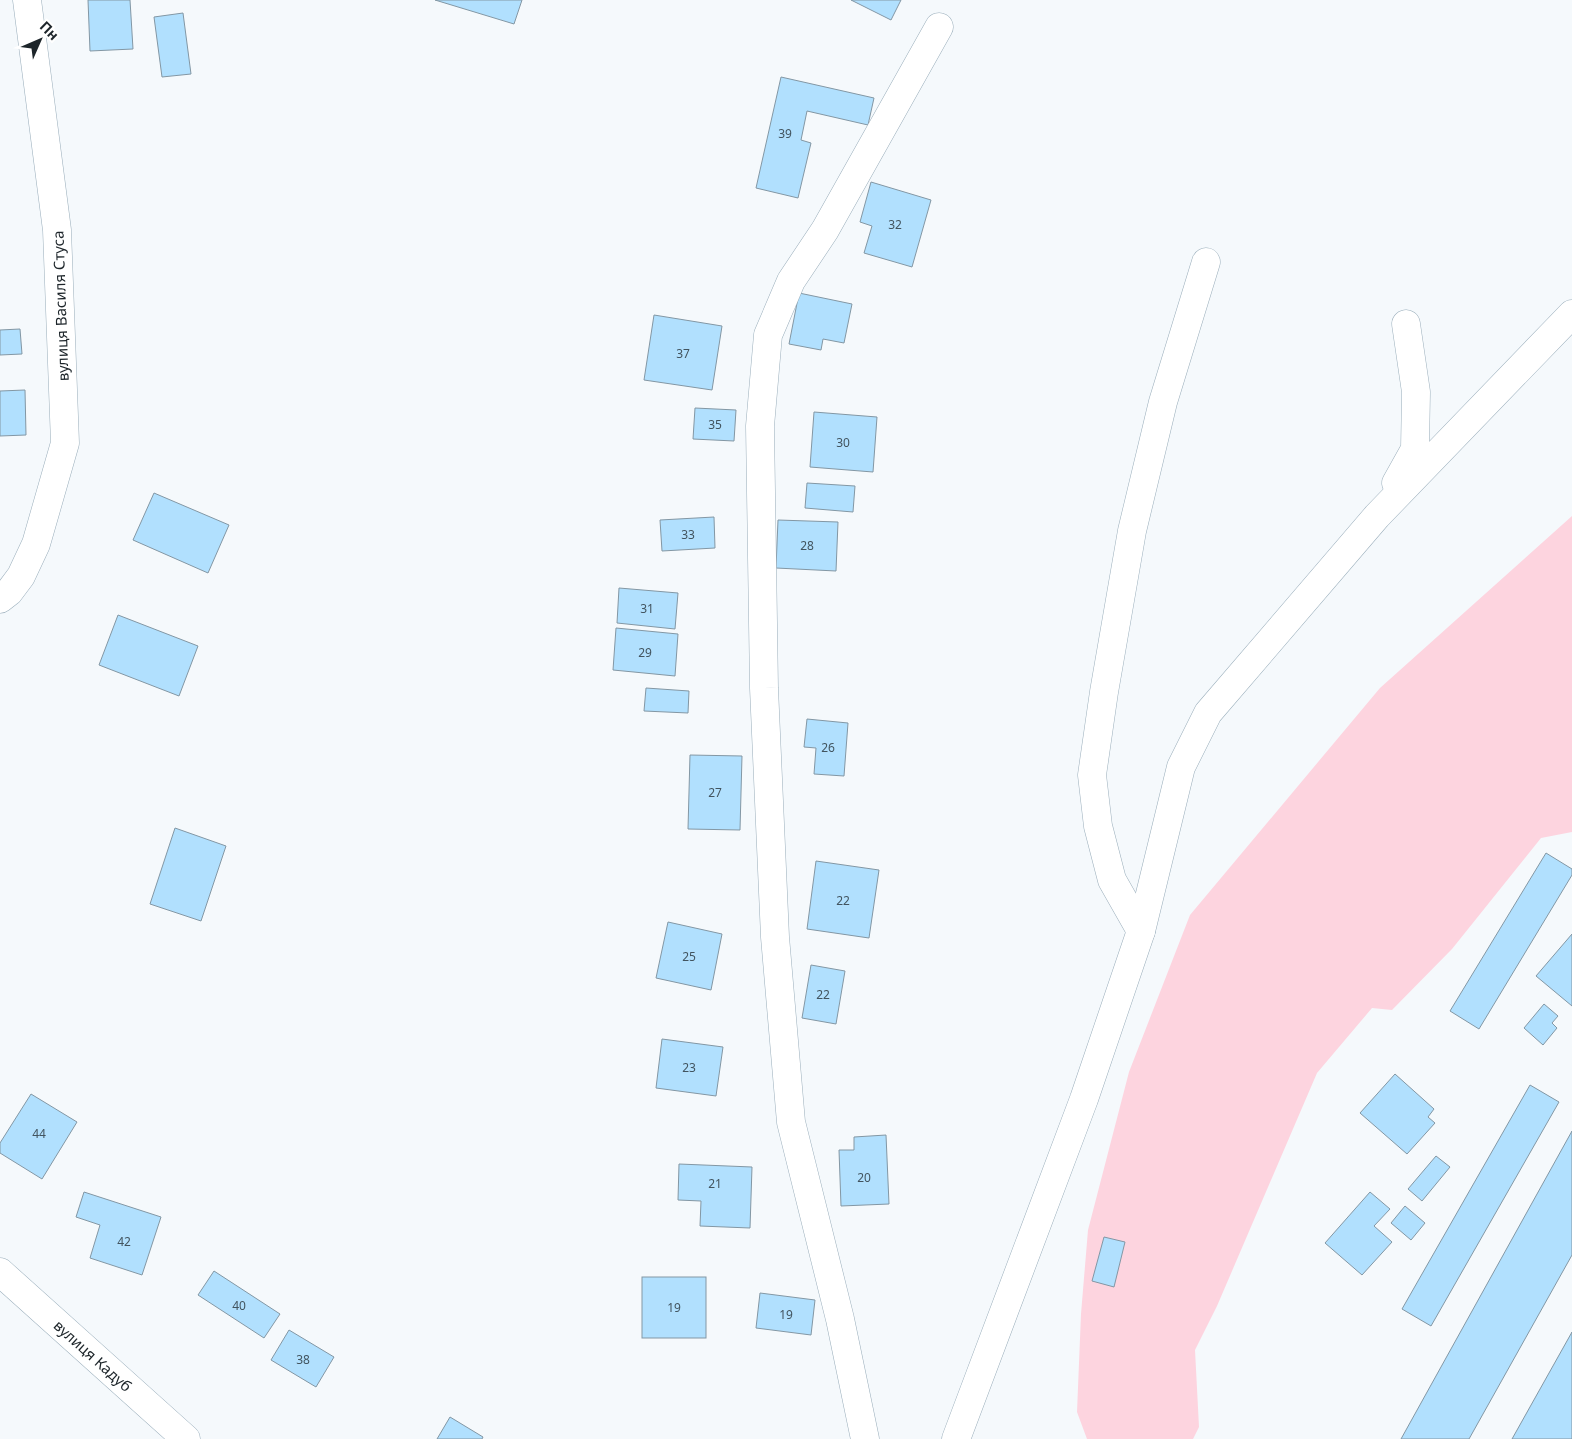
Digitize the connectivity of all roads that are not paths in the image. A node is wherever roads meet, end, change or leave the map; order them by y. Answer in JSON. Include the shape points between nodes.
{"nodes":[{"id":1,"x":27,"y":0,"type":"edge"},
{"id":2,"x":938,"y":27,"type":"dead end"},
{"id":3,"x":1206,"y":262,"type":"dead end"},
{"id":4,"x":1572,"y":314,"type":"edge"},
{"id":5,"x":1406,"y":324,"type":"dead end"},
{"id":6,"x":1377,"y":516,"type":"junction"},
{"id":7,"x":0,"y":598,"type":"edge"},
{"id":8,"x":1141,"y":931,"type":"junction"},
{"id":9,"x":0,"y":1272,"type":"edge"},
{"id":10,"x":186,"y":1439,"type":"edge"},
{"id":11,"x":865,"y":1439,"type":"edge"},
{"id":12,"x":956,"y":1439,"type":"edge"}],
"edges":[{"from":1,"to":7,"type":"street","name":"вулиця Василя Стуса","via":[[57,230],[65,443],[36,544],[15,584]]},
{"from":2,"to":11,"type":"street","via":[[825,230],[791,281],[768,335],[760,426],[765,698],[775,936],[791,1122],[840,1319]]},
{"from":3,"to":8,"type":"street","via":[[1163,402],[1132,532],[1092,775],[1098,826],[1112,880]]},
{"from":4,"to":6,"type":"street"},
{"from":5,"to":6,"type":"street","via":[[1416,392],[1416,449]]},
{"from":6,"to":8,"type":"street","via":[[1208,713],[1181,767]]},
{"from":8,"to":12,"type":"street","via":[[1081,1108]]},
{"from":9,"to":10,"type":"street","name":"вулиця Кадуб"}]}
